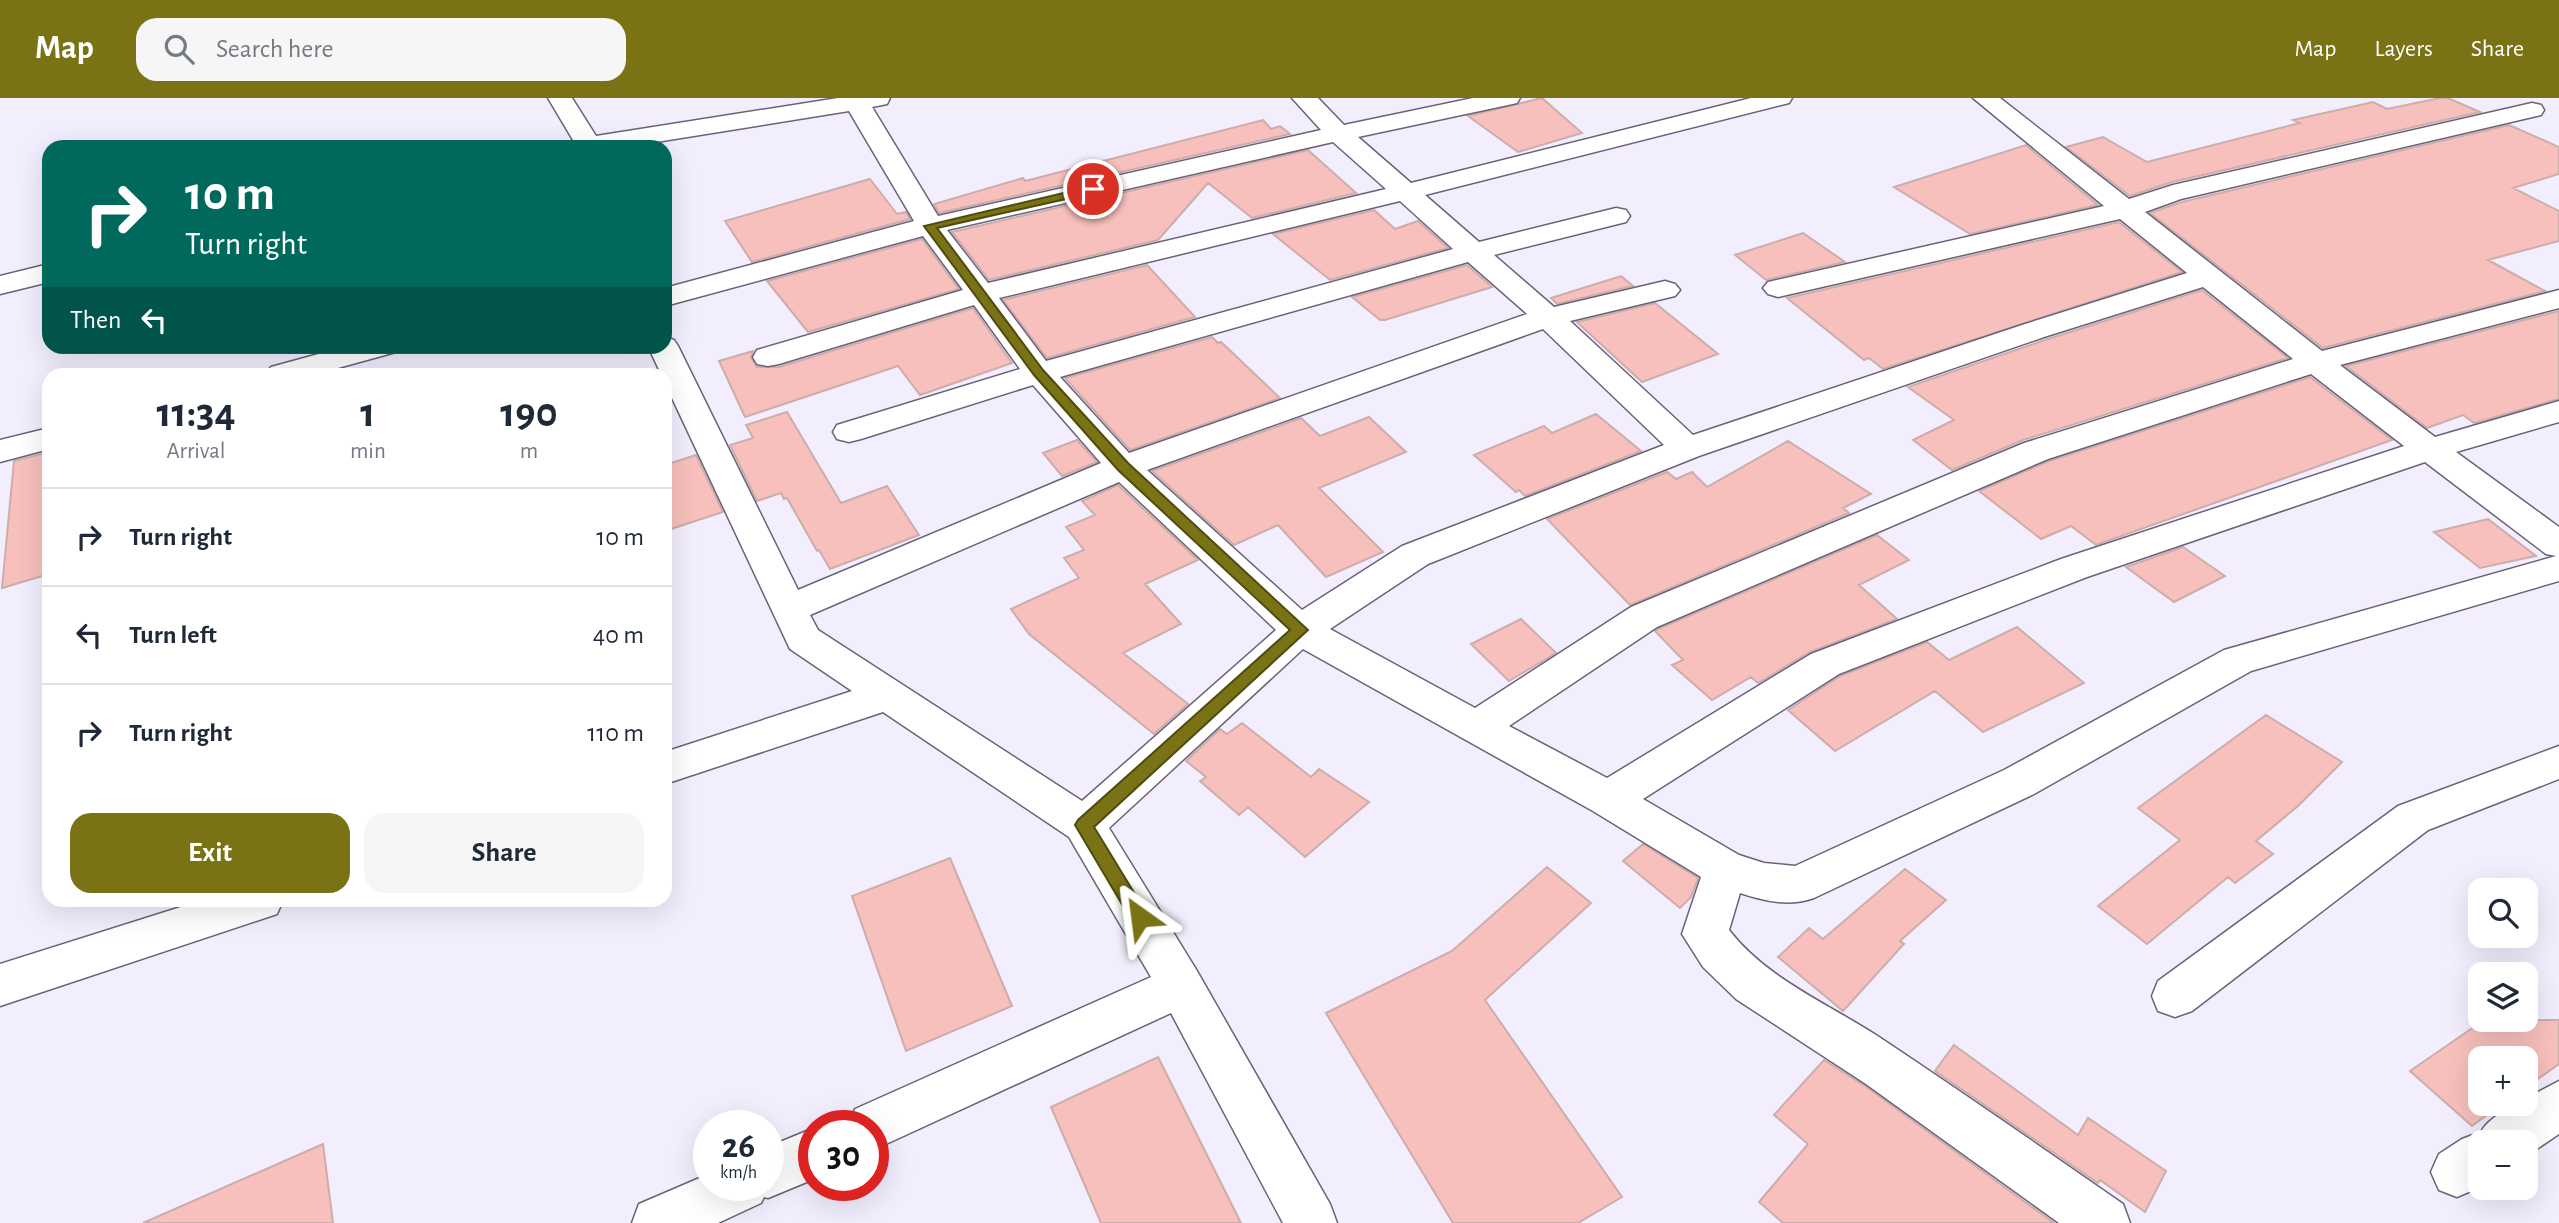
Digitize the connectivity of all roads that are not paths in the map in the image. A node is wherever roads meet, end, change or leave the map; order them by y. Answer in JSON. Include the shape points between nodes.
{"nodes":[{"id":1,"x":560,"y":98,"type":"edge"},
{"id":2,"x":1304,"y":98,"type":"edge"},
{"id":3,"x":1508,"y":98,"type":"edge"},
{"id":4,"x":1780,"y":98,"type":"edge"},
{"id":5,"x":1984,"y":98,"type":"edge"},
{"id":6,"x":864,"y":99,"type":"edge"},
{"id":7,"x":2530,"y":109,"type":"edge"},
{"id":8,"x":1339,"y":134,"type":"junction"},
{"id":9,"x":583,"y":140,"type":"edge"},
{"id":10,"x":621,"y":140,"type":"edge"},
{"id":11,"x":1406,"y":192,"type":"junction"},
{"id":12,"x":2125,"y":210,"type":"junction"},
{"id":13,"x":1616,"y":216,"type":"dead end"},
{"id":14,"x":930,"y":226,"type":"junction"},
{"id":15,"x":1475,"y":251,"type":"junction"},
{"id":16,"x":42,"y":275,"type":"edge"},
{"id":17,"x":2207,"y":276,"type":"junction"},
{"id":18,"x":0,"y":285,"type":"edge"},
{"id":19,"x":1777,"y":288,"type":"dead end"},
{"id":20,"x":1665,"y":289,"type":"dead end"},
{"id":21,"x":672,"y":295,"type":"edge"},
{"id":22,"x":980,"y":295,"type":"junction"},
{"id":23,"x":2559,"y":299,"type":"edge"},
{"id":24,"x":1548,"y":317,"type":"junction"},
{"id":25,"x":362,"y":354,"type":"edge"},
{"id":26,"x":667,"y":354,"type":"edge"},
{"id":27,"x":768,"y":357,"type":"dead end"},
{"id":28,"x":2317,"y":362,"type":"junction"},
{"id":29,"x":323,"y":368,"type":"edge"},
{"id":30,"x":1039,"y":373,"type":"junction"},
{"id":31,"x":2559,"y":411,"type":"edge"},
{"id":32,"x":849,"y":432,"type":"dead end"},
{"id":33,"x":42,"y":440,"type":"edge"},
{"id":34,"x":1687,"y":448,"type":"junction"},
{"id":35,"x":2430,"y":449,"type":"junction"},
{"id":36,"x":0,"y":451,"type":"edge"},
{"id":37,"x":1123,"y":467,"type":"junction"},
{"id":38,"x":2559,"y":545,"type":"edge"},
{"id":39,"x":2559,"y":568,"type":"edge"},
{"id":40,"x":790,"y":608,"type":"junction"},
{"id":41,"x":1300,"y":630,"type":"junction"},
{"id":42,"x":887,"y":695,"type":"junction"},
{"id":43,"x":1478,"y":726,"type":"junction"},
{"id":44,"x":2559,"y":762,"type":"edge"},
{"id":45,"x":672,"y":766,"type":"edge"},
{"id":46,"x":1608,"y":799,"type":"junction"},
{"id":47,"x":1084,"y":825,"type":"junction"},
{"id":48,"x":1725,"y":869,"type":"junction"},
{"id":49,"x":240,"y":907,"type":"edge"},
{"id":50,"x":0,"y":985,"type":"edge"},
{"id":51,"x":1181,"y":986,"type":"junction"},
{"id":52,"x":2175,"y":996,"type":"dead end"},
{"id":53,"x":2559,"y":1105,"type":"edge"},
{"id":54,"x":889,"y":1119,"type":"edge"},
{"id":55,"x":2522,"y":1130,"type":"edge"},
{"id":56,"x":707,"y":1201,"type":"edge"},
{"id":57,"x":658,"y":1223,"type":"edge"},
{"id":58,"x":1311,"y":1223,"type":"edge"},
{"id":59,"x":2104,"y":1223,"type":"edge"}],
"edges":[{"from":1,"to":9,"type":"street"},
{"from":2,"to":8,"type":"street"},
{"from":3,"to":8,"type":"street"},
{"from":4,"to":11,"type":"street"},
{"from":5,"to":12,"type":"street"},
{"from":6,"to":10,"type":"street"},
{"from":6,"to":14,"type":"street"},
{"from":7,"to":12,"type":"street","via":[[2173,193]]},
{"from":8,"to":11,"type":"street"},
{"from":8,"to":14,"type":"street"},
{"from":11,"to":15,"type":"street"},
{"from":11,"to":22,"type":"street"},
{"from":12,"to":17,"type":"street"},
{"from":12,"to":19,"type":"street"},
{"from":13,"to":15,"type":"street"},
{"from":14,"to":21,"type":"street"},
{"from":14,"to":22,"type":"street"},
{"from":15,"to":24,"type":"street"},
{"from":15,"to":30,"type":"street"},
{"from":16,"to":18,"type":"street"},
{"from":17,"to":28,"type":"street"},
{"from":17,"to":34,"type":"street"},
{"from":20,"to":24,"type":"street"},
{"from":22,"to":27,"type":"street"},
{"from":22,"to":30,"type":"street"},
{"from":23,"to":28,"type":"street"},
{"from":24,"to":34,"type":"street"},
{"from":24,"to":37,"type":"street"},
{"from":25,"to":29,"type":"street"},
{"from":26,"to":40,"type":"street"},
{"from":28,"to":35,"type":"street"},
{"from":28,"to":43,"type":"street","via":[[2036,451],[1742,574],[1644,617]]},
{"from":30,"to":32,"type":"street"},
{"from":30,"to":37,"type":"street"},
{"from":31,"to":35,"type":"street"},
{"from":33,"to":36,"type":"street"},
{"from":34,"to":41,"type":"street","via":[[1415,555]]},
{"from":35,"to":38,"type":"street"},
{"from":35,"to":46,"type":"street","via":[[2074,568],[1825,664]]},
{"from":37,"to":40,"type":"street"},
{"from":37,"to":41,"type":"street"},
{"from":39,"to":48,"type":"street","via":[[2238,660],[2019,782],[1798,885],[1764,882]]},
{"from":40,"to":42,"type":"street","via":[[803,639]]},
{"from":41,"to":43,"type":"street"},
{"from":41,"to":47,"type":"street"},
{"from":42,"to":45,"type":"street"},
{"from":42,"to":47,"type":"street"},
{"from":43,"to":46,"type":"street"},
{"from":44,"to":52,"type":"street","via":[[2413,818]]},
{"from":46,"to":48,"type":"street"},
{"from":47,"to":51,"type":"street"},
{"from":48,"to":59,"type":"street","via":[[1705,934],[1718,955],[1743,977],[1851,1045]]},
{"from":49,"to":50,"type":"street"},
{"from":51,"to":54,"type":"street"},
{"from":51,"to":58,"type":"street"},
{"from":53,"to":55,"type":"street"},
{"from":56,"to":57,"type":"street"}]}
